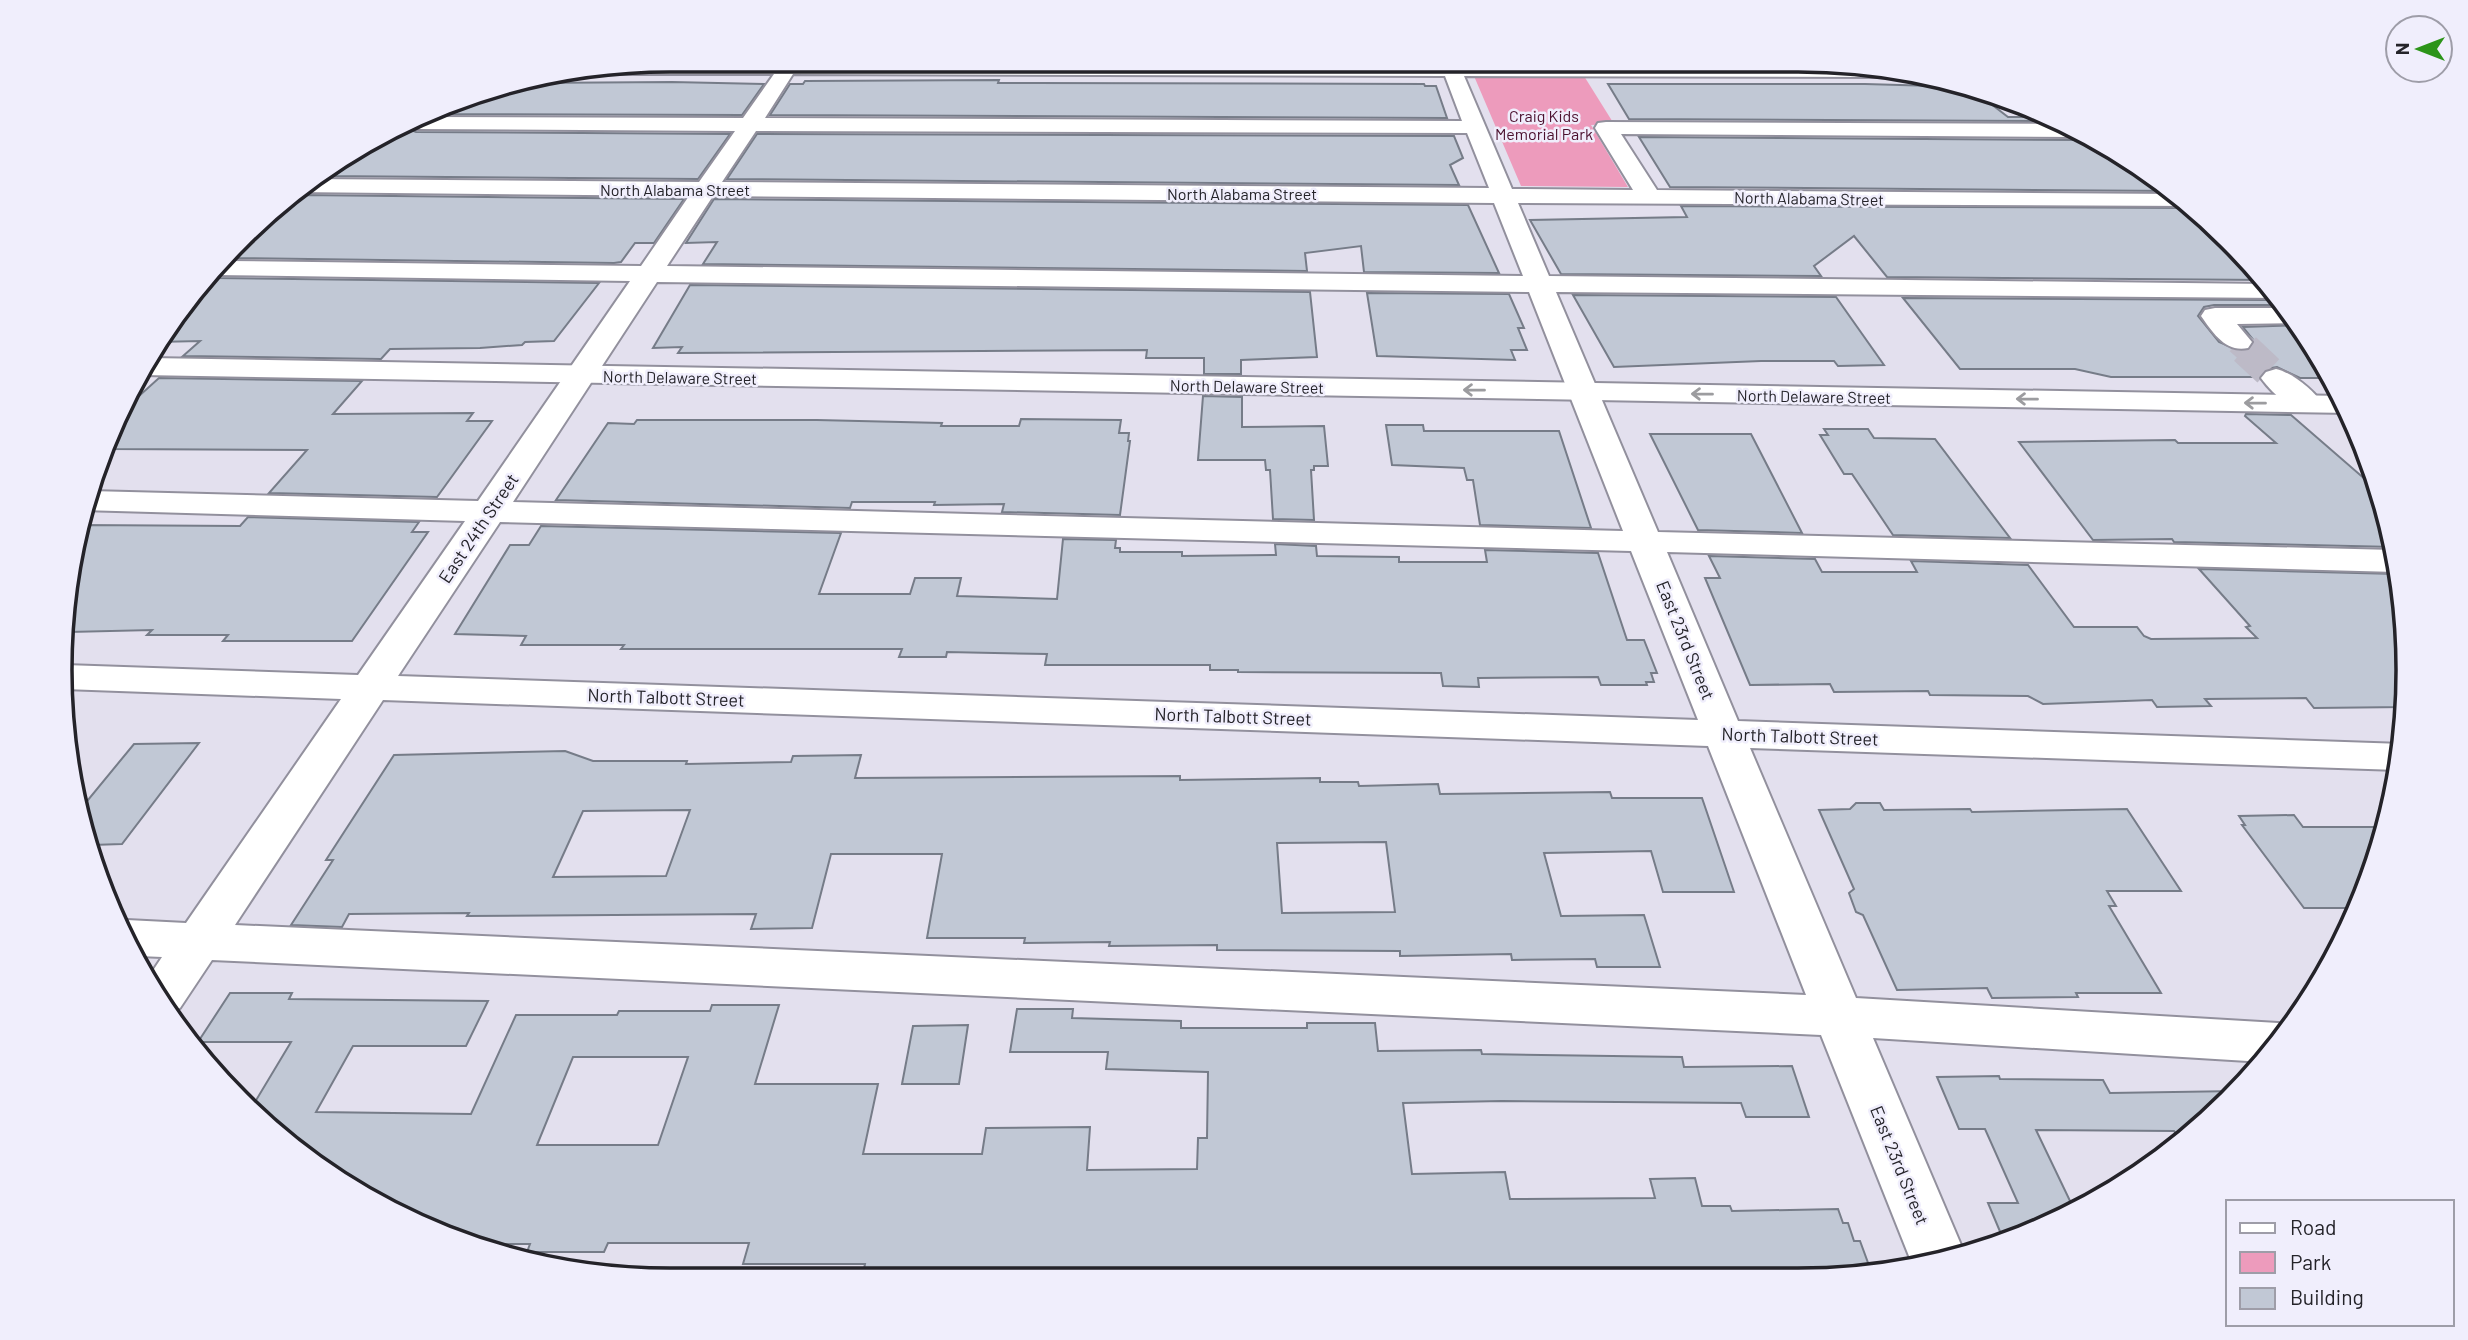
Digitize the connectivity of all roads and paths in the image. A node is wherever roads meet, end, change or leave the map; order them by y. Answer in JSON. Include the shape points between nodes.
{"nodes":[{"id":1,"x":785,"y":72,"type":"edge"},
{"id":2,"x":1453,"y":72,"type":"edge"},
{"id":3,"x":427,"y":123,"type":"edge"},
{"id":4,"x":750,"y":124,"type":"junction"},
{"id":5,"x":1475,"y":127,"type":"junction"},
{"id":6,"x":2058,"y":131,"type":"edge"},
{"id":7,"x":319,"y":186,"type":"edge"},
{"id":8,"x":705,"y":190,"type":"junction"},
{"id":9,"x":1504,"y":195,"type":"junction"},
{"id":10,"x":1648,"y":197,"type":"junction"},
{"id":11,"x":2169,"y":201,"type":"edge"},
{"id":12,"x":226,"y":269,"type":"edge"},
{"id":13,"x":650,"y":272,"type":"junction"},
{"id":14,"x":1539,"y":282,"type":"junction"},
{"id":15,"x":2261,"y":292,"type":"edge"},
{"id":16,"x":2280,"y":316,"type":"edge"},
{"id":17,"x":2238,"y":342,"type":"tunnel mouth"},
{"id":18,"x":154,"y":367,"type":"edge"},
{"id":19,"x":580,"y":375,"type":"junction"},
{"id":20,"x":2276,"y":378,"type":"tunnel mouth"},
{"id":21,"x":1583,"y":392,"type":"junction"},
{"id":22,"x":2308,"y":404,"type":"junction"},
{"id":23,"x":2335,"y":405,"type":"edge"},
{"id":24,"x":96,"y":501,"type":"edge"},
{"id":25,"x":489,"y":512,"type":"junction"},
{"id":26,"x":1646,"y":542,"type":"junction"},
{"id":27,"x":2386,"y":561,"type":"edge"},
{"id":28,"x":72,"y":677,"type":"edge"},
{"id":29,"x":371,"y":687,"type":"junction"},
{"id":30,"x":1724,"y":733,"type":"junction"},
{"id":31,"x":2390,"y":757,"type":"edge"},
{"id":32,"x":135,"y":938,"type":"edge"},
{"id":33,"x":199,"y":942,"type":"junction"},
{"id":34,"x":166,"y":991,"type":"edge"},
{"id":35,"x":1839,"y":1017,"type":"junction"},
{"id":36,"x":2266,"y":1042,"type":"edge"},
{"id":37,"x":1935,"y":1252,"type":"edge"}],
"edges":[{"from":1,"to":4,"type":"street","name":"East 24th Street"},
{"from":2,"to":5,"type":"street","name":"East 23rd Street"},
{"from":3,"to":4,"type":"street"},
{"from":4,"to":5,"type":"street"},
{"from":4,"to":8,"type":"street","name":"East 24th Street"},
{"from":5,"to":9,"type":"street","name":"East 23rd Street"},
{"from":6,"to":10,"type":"street","via":[[1606,128]]},
{"from":7,"to":8,"type":"street","name":"North Alabama Street"},
{"from":8,"to":9,"type":"street","name":"North Alabama Street"},
{"from":8,"to":13,"type":"street","name":"East 24th Street"},
{"from":9,"to":10,"type":"street","name":"North Alabama Street"},
{"from":9,"to":14,"type":"street","name":"East 23rd Street"},
{"from":10,"to":11,"type":"street","name":"North Alabama Street"},
{"from":12,"to":13,"type":"street"},
{"from":13,"to":14,"type":"street"},
{"from":13,"to":19,"type":"street","name":"East 24th Street"},
{"from":14,"to":15,"type":"street"},
{"from":14,"to":21,"type":"street","name":"East 23rd Street"},
{"from":16,"to":17,"type":"street","via":[[2215,316]]},
{"from":18,"to":19,"type":"street","name":"North Delaware Street"},
{"from":21,"to":19,"type":"street","name":"North Delaware Street","one_way":true},
{"from":19,"to":25,"type":"street","name":"East 24th Street"},
{"from":20,"to":22,"type":"street"},
{"from":22,"to":21,"type":"street","name":"North Delaware Street","one_way":true},
{"from":21,"to":26,"type":"street","name":"East 23rd Street"},
{"from":22,"to":23,"type":"street","name":"North Delaware Street"},
{"from":24,"to":25,"type":"street"},
{"from":25,"to":26,"type":"street"},
{"from":25,"to":29,"type":"street","name":"East 24th Street"},
{"from":26,"to":27,"type":"street"},
{"from":26,"to":30,"type":"street","name":"East 23rd Street"},
{"from":28,"to":29,"type":"street","name":"North Talbott Street"},
{"from":29,"to":30,"type":"street","name":"North Talbott Street"},
{"from":29,"to":33,"type":"street","name":"East 24th Street"},
{"from":30,"to":31,"type":"street","name":"North Talbott Street"},
{"from":30,"to":35,"type":"street","name":"East 23rd Street"},
{"from":32,"to":33,"type":"street"},
{"from":33,"to":34,"type":"street","name":"East 24th Street"},
{"from":33,"to":35,"type":"street"},
{"from":35,"to":36,"type":"street"},
{"from":35,"to":37,"type":"street","name":"East 23rd Street"}]}
